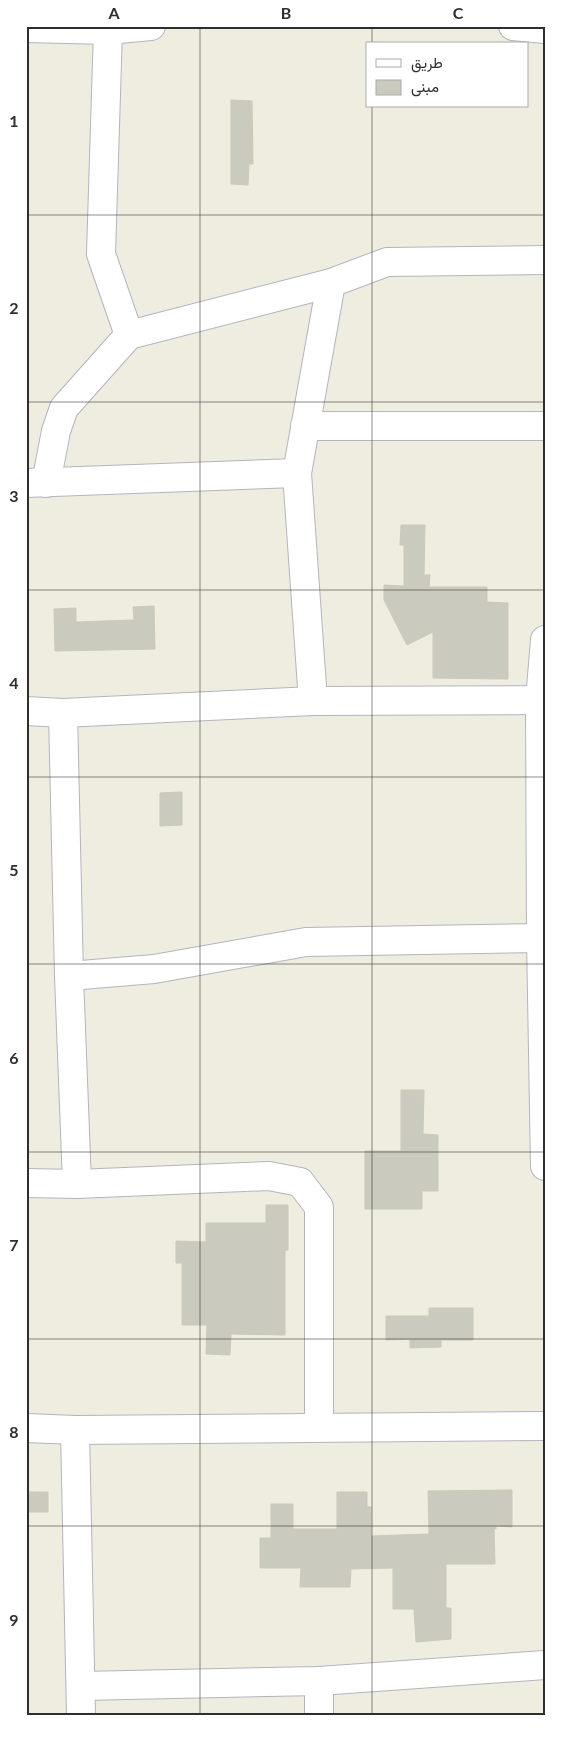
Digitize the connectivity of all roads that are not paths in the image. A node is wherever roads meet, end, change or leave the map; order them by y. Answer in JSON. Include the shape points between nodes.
{"nodes":[{"id":1,"x":151,"y":26,"type":"edge"},
{"id":2,"x":513,"y":26,"type":"edge"},
{"id":3,"x":26,"y":28,"type":"edge"},
{"id":4,"x":545,"y":29,"type":"edge"},
{"id":5,"x":108,"y":30,"type":"junction"},
{"id":6,"x":545,"y":260,"type":"edge"},
{"id":7,"x":331,"y":283,"type":"junction"},
{"id":8,"x":129,"y":335,"type":"junction"},
{"id":9,"x":305,"y":426,"type":"junction"},
{"id":10,"x":545,"y":426,"type":"edge"},
{"id":11,"x":297,"y":473,"type":"junction"},
{"id":12,"x":36,"y":483,"type":"edge"},
{"id":13,"x":545,"y":640,"type":"edge"},
{"id":14,"x":543,"y":700,"type":"edge"},
{"id":15,"x":313,"y":701,"type":"junction"},
{"id":16,"x":26,"y":711,"type":"edge"},
{"id":17,"x":64,"y":712,"type":"junction"},
{"id":18,"x":541,"y":938,"type":"junction"},
{"id":19,"x":69,"y":976,"type":"junction"},
{"id":20,"x":545,"y":1166,"type":"edge"},
{"id":21,"x":26,"y":1183,"type":"edge"},
{"id":22,"x":77,"y":1184,"type":"junction"},
{"id":23,"x":545,"y":1426,"type":"edge"},
{"id":24,"x":319,"y":1427,"type":"junction"},
{"id":25,"x":26,"y":1428,"type":"edge"},
{"id":26,"x":75,"y":1430,"type":"junction"},
{"id":27,"x":545,"y":1665,"type":"edge"},
{"id":28,"x":319,"y":1681,"type":"junction"},
{"id":29,"x":80,"y":1686,"type":"junction"},
{"id":30,"x":81,"y":1715,"type":"edge"},
{"id":31,"x":319,"y":1715,"type":"edge"}],
"edges":[{"from":1,"to":5,"type":"street"},
{"from":2,"to":4,"type":"street"},
{"from":3,"to":5,"type":"street"},
{"from":5,"to":8,"type":"street","via":[[101,254]]},
{"from":6,"to":7,"type":"street","via":[[387,262]]},
{"from":7,"to":8,"type":"street"},
{"from":7,"to":9,"type":"street"},
{"from":8,"to":12,"type":"street","via":[[64,408]]},
{"from":9,"to":10,"type":"street"},
{"from":9,"to":11,"type":"street"},
{"from":11,"to":12,"type":"street"},
{"from":11,"to":15,"type":"street"},
{"from":13,"to":14,"type":"street"},
{"from":14,"to":15,"type":"street"},
{"from":14,"to":18,"type":"street"},
{"from":15,"to":17,"type":"street"},
{"from":16,"to":17,"type":"street"},
{"from":17,"to":19,"type":"street"},
{"from":18,"to":19,"type":"street","via":[[306,942],[154,970]]},
{"from":18,"to":20,"type":"street"},
{"from":19,"to":22,"type":"street"},
{"from":21,"to":22,"type":"street"},
{"from":22,"to":24,"type":"street","via":[[269,1176],[300,1182],[319,1207]]},
{"from":23,"to":24,"type":"street"},
{"from":24,"to":26,"type":"street"},
{"from":25,"to":26,"type":"street"},
{"from":26,"to":29,"type":"street"},
{"from":27,"to":28,"type":"street"},
{"from":28,"to":29,"type":"street"},
{"from":28,"to":31,"type":"street"},
{"from":29,"to":30,"type":"street"}]}
